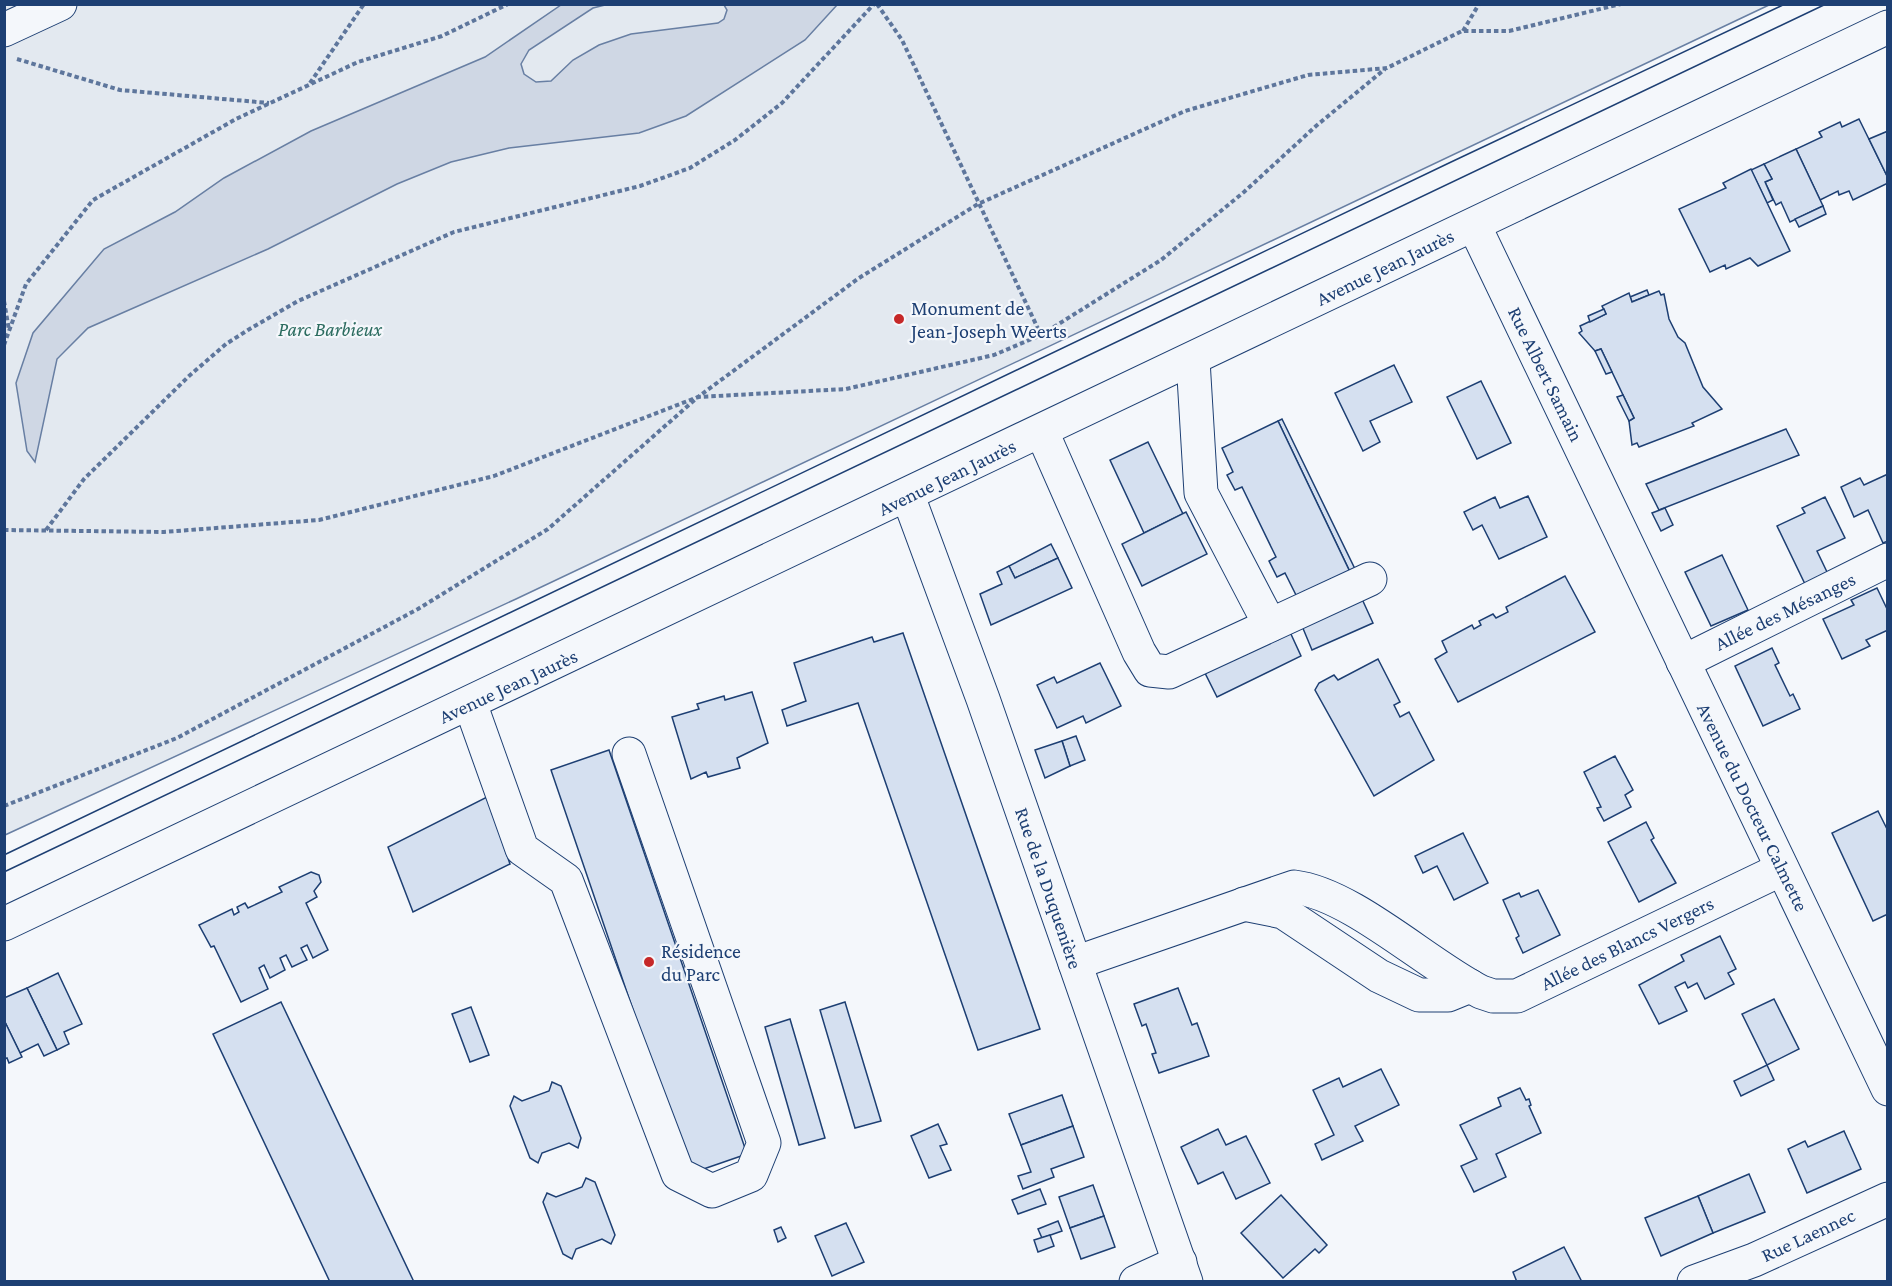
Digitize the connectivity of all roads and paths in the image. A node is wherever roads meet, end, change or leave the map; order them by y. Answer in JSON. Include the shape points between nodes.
{"nodes":[{"id":1,"x":60,"y":4,"type":"edge"},
{"id":2,"x":364,"y":4,"type":"edge"},
{"id":3,"x":508,"y":4,"type":"edge"},
{"id":4,"x":876,"y":4,"type":"edge"},
{"id":5,"x":1479,"y":4,"type":"edge"},
{"id":6,"x":1621,"y":4,"type":"edge"},
{"id":7,"x":1887,"y":27,"type":"edge"},
{"id":8,"x":1462,"y":31,"type":"junction"},
{"id":9,"x":10,"y":44,"type":"edge"},
{"id":10,"x":1387,"y":68,"type":"junction"},
{"id":11,"x":308,"y":85,"type":"junction"},
{"id":12,"x":269,"y":103,"type":"junction"},
{"id":13,"x":978,"y":204,"type":"junction"},
{"id":14,"x":1474,"y":225,"type":"junction"},
{"id":15,"x":4,"y":301,"type":"edge"},
{"id":16,"x":9,"y":331,"type":"junction"},
{"id":17,"x":1041,"y":335,"type":"junction"},
{"id":18,"x":4,"y":345,"type":"edge"},
{"id":19,"x":1193,"y":360,"type":"junction"},
{"id":20,"x":698,"y":397,"type":"junction"},
{"id":21,"x":1042,"y":432,"type":"junction"},
{"id":22,"x":908,"y":496,"type":"junction"},
{"id":23,"x":1619,"y":524,"type":"joint"},
{"id":24,"x":4,"y":530,"type":"edge"},
{"id":25,"x":45,"y":530,"type":"junction"},
{"id":26,"x":1887,"y":560,"type":"edge"},
{"id":27,"x":1370,"y":579,"type":"dead end"},
{"id":28,"x":1270,"y":625,"type":"junction"},
{"id":29,"x":1683,"y":662,"type":"junction"},
{"id":30,"x":470,"y":704,"type":"junction"},
{"id":31,"x":629,"y":753,"type":"dead end"},
{"id":32,"x":4,"y":806,"type":"edge"},
{"id":33,"x":1782,"y":869,"type":"junction"},
{"id":34,"x":4,"y":924,"type":"edge"},
{"id":35,"x":1075,"y":963,"type":"junction"},
{"id":36,"x":1887,"y":1089,"type":"edge"},
{"id":37,"x":1887,"y":1199,"type":"edge"},
{"id":38,"x":1183,"y":1272,"type":"edge"},
{"id":39,"x":1136,"y":1281,"type":"edge"},
{"id":40,"x":1694,"y":1281,"type":"edge"}],
"edges":[{"from":1,"to":9,"type":"street"},
{"from":2,"to":11,"type":"path"},
{"from":3,"to":11,"type":"path","via":[[442,36],[358,62]]},
{"from":4,"to":13,"type":"path","via":[[902,40]]},
{"from":4,"to":25,"type":"path","via":[[782,103],[735,140],[690,168],[640,186],[454,232],[298,301],[240,334],[189,376],[84,479]]},
{"from":5,"to":8,"type":"path"},
{"from":6,"to":8,"type":"path","via":[[1509,31]]},
{"from":7,"to":14,"type":"street","name":"Avenue Jean Jaurès"},
{"from":8,"to":10,"type":"path"},
{"from":9,"to":12,"type":"path","via":[[120,90]]},
{"from":10,"to":13,"type":"path","via":[[1308,75],[1185,111]]},
{"from":10,"to":17,"type":"path","via":[[1161,260]]},
{"from":11,"to":12,"type":"path"},
{"from":12,"to":16,"type":"path","via":[[93,200],[26,284]]},
{"from":13,"to":17,"type":"path"},
{"from":13,"to":20,"type":"path","via":[[859,278]]},
{"from":14,"to":19,"type":"street","name":"Avenue Jean Jaurès"},
{"from":14,"to":23,"type":"street","name":"Rue Albert Samain"},
{"from":15,"to":16,"type":"path"},
{"from":16,"to":18,"type":"path"},
{"from":17,"to":20,"type":"path","via":[[994,355],[846,389]]},
{"from":19,"to":21,"type":"street","name":"Avenue Jean Jaurès"},
{"from":19,"to":28,"type":"street","via":[[1201,493]]},
{"from":20,"to":25,"type":"path","via":[[494,476],[319,520],[164,532]]},
{"from":20,"to":32,"type":"path","via":[[548,529],[418,609],[177,738]]},
{"from":21,"to":22,"type":"street","name":"Avenue Jean Jaurès"},
{"from":21,"to":28,"type":"street","via":[[1150,670],[1169,672]]},
{"from":22,"to":30,"type":"street","name":"Avenue Jean Jaurès"},
{"from":22,"to":35,"type":"street","name":"Rue de la Duquenière"},
{"from":23,"to":29,"type":"street","name":"Avenue du Docteur Calmette"},
{"from":24,"to":25,"type":"path"},
{"from":26,"to":29,"type":"street","name":"Allée des Mésanges"},
{"from":27,"to":28,"type":"street"},
{"from":29,"to":33,"type":"street","name":"Avenue du Docteur Calmette"},
{"from":30,"to":31,"type":"street","via":[[522,849],[566,880],[678,1174],[712,1191],[751,1175],[764,1143]]},
{"from":30,"to":34,"type":"street","name":"Avenue Jean Jaurès"},
{"from":33,"to":35,"type":"street","name":"Allée des Blancs Vergers","via":[[1517,996],[1493,996],[1470,986],[1348,907],[1308,888],[1280,890]]},
{"from":33,"to":36,"type":"street","name":"Avenue du Docteur Calmette"},
{"from":35,"to":38,"type":"street","name":"Rue de la Duquenière"},
{"from":37,"to":40,"type":"street","name":"Rue Laennec","via":[[1754,1260]]},
{"from":38,"to":39,"type":"street"}]}
